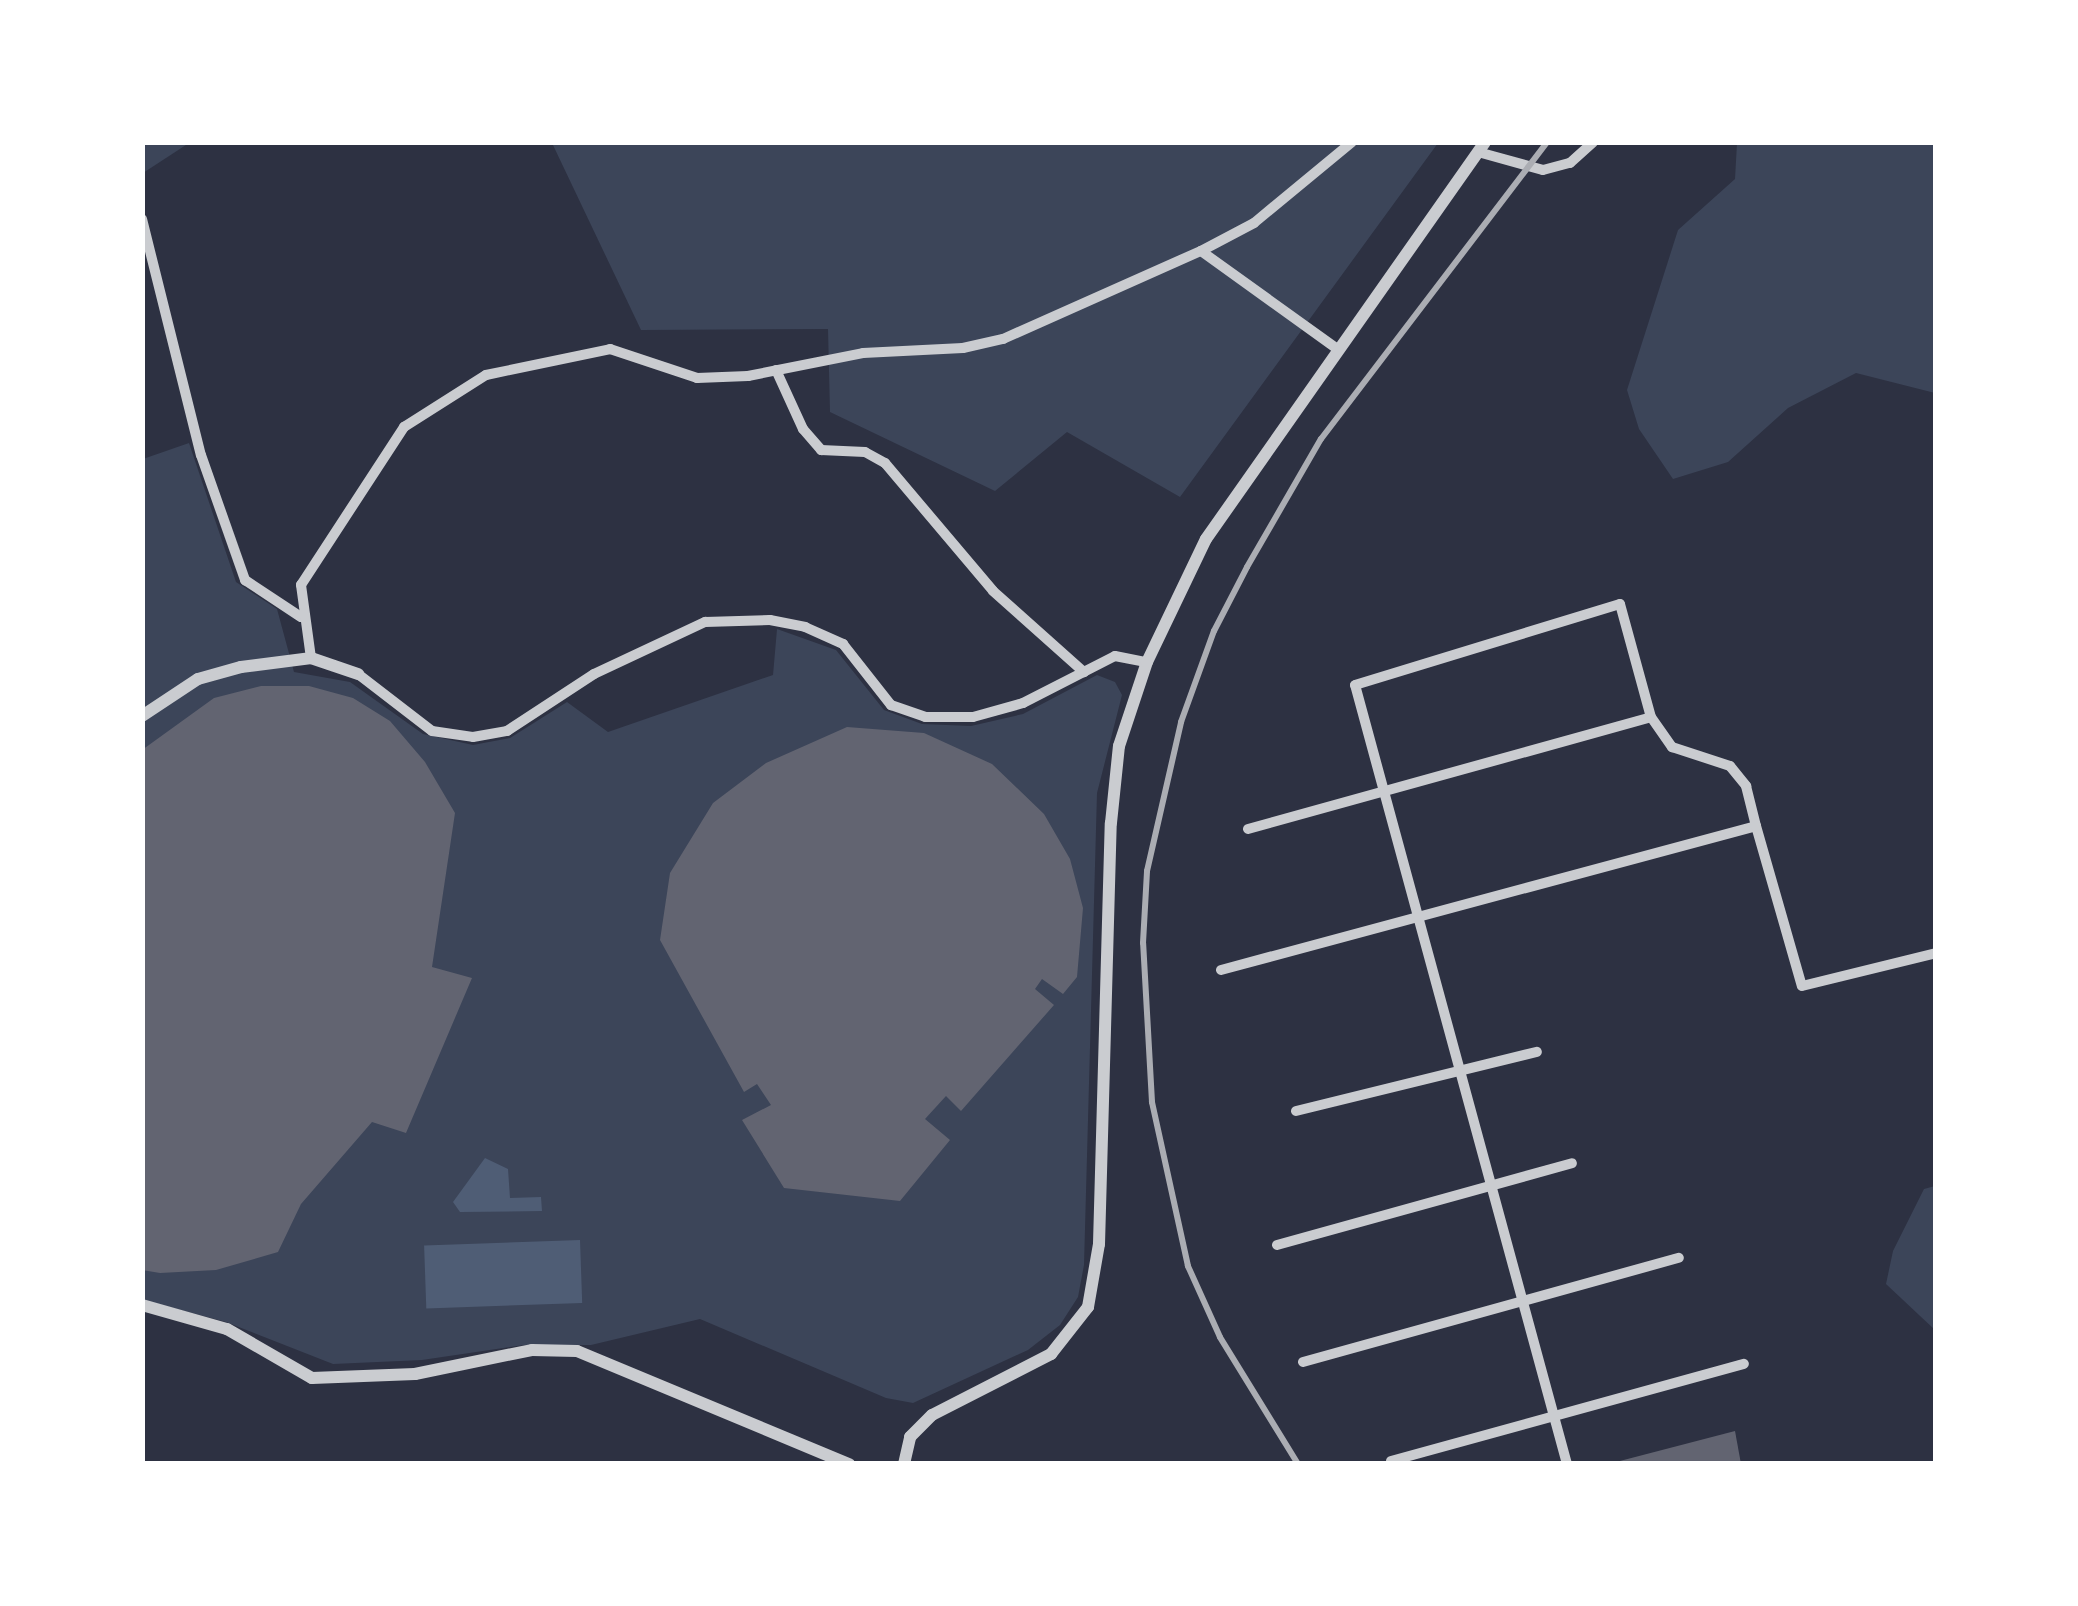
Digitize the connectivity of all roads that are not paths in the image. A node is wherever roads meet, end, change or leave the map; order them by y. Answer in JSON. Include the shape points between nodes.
{"nodes":[{"id":1,"x":1352,"y":142,"type":"edge"},
{"id":2,"x":1594,"y":142,"type":"edge"},
{"id":3,"x":1481,"y":147,"type":"edge"},
{"id":4,"x":142,"y":219,"type":"edge"},
{"id":5,"x":1201,"y":252,"type":"junction"},
{"id":6,"x":1336,"y":348,"type":"junction"},
{"id":7,"x":776,"y":370,"type":"junction"},
{"id":8,"x":301,"y":617,"type":"junction"},
{"id":9,"x":311,"y":658,"type":"junction"},
{"id":10,"x":1147,"y":662,"type":"junction"},
{"id":11,"x":1084,"y":672,"type":"junction"},
{"id":12,"x":358,"y":674,"type":"joint"},
{"id":13,"x":142,"y":716,"type":"edge"},
{"id":14,"x":1651,"y":717,"type":"junction"},
{"id":15,"x":1382,"y":792,"type":"junction"},
{"id":16,"x":1756,"y":826,"type":"junction"},
{"id":17,"x":1248,"y":829,"type":"dead end"},
{"id":18,"x":1415,"y":920,"type":"junction"},
{"id":19,"x":1936,"y":953,"type":"edge"},
{"id":20,"x":1221,"y":970,"type":"dead end"},
{"id":21,"x":1537,"y":1052,"type":"dead end"},
{"id":22,"x":1457,"y":1071,"type":"junction"},
{"id":23,"x":1296,"y":1111,"type":"dead end"},
{"id":24,"x":1572,"y":1163,"type":"dead end"},
{"id":25,"x":1489,"y":1185,"type":"junction"},
{"id":26,"x":1277,"y":1245,"type":"dead end"},
{"id":27,"x":1679,"y":1258,"type":"dead end"},
{"id":28,"x":1522,"y":1300,"type":"junction"},
{"id":29,"x":142,"y":1305,"type":"edge"},
{"id":30,"x":1302,"y":1362,"type":"dead end"},
{"id":31,"x":1744,"y":1364,"type":"dead end"},
{"id":32,"x":1554,"y":1414,"type":"junction"},
{"id":33,"x":1391,"y":1461,"type":"dead end"},
{"id":34,"x":849,"y":1464,"type":"edge"},
{"id":35,"x":904,"y":1464,"type":"edge"},
{"id":36,"x":1567,"y":1464,"type":"edge"}],
"edges":[{"from":1,"to":5,"type":"street","via":[[1254,223]]},
{"from":2,"to":3,"type":"street","via":[[1570,163],[1543,170]]},
{"from":3,"to":6,"type":"street"},
{"from":4,"to":8,"type":"street","via":[[201,455],[245,580]]},
{"from":5,"to":6,"type":"street"},
{"from":5,"to":7,"type":"street","via":[[1003,339],[863,353]]},
{"from":6,"to":10,"type":"street","via":[[1206,538]]},
{"from":7,"to":8,"type":"street","via":[[697,378],[610,348],[486,375],[404,427],[301,585]]},
{"from":7,"to":11,"type":"street","via":[[803,429],[821,450],[864,452],[885,462],[993,591]]},
{"from":8,"to":9,"type":"street"},
{"from":9,"to":12,"type":"street"},
{"from":9,"to":13,"type":"street","via":[[198,679]]},
{"from":10,"to":11,"type":"street","via":[[1115,656]]},
{"from":10,"to":35,"type":"street","via":[[1120,746],[1111,823],[1097,1276],[1072,1334],[1051,1354],[932,1416],[910,1438]]},
{"from":11,"to":12,"type":"street","via":[[1023,704],[973,717],[925,717],[891,704],[843,644],[805,627],[770,620],[705,622],[594,674],[508,731],[472,737],[432,731]]},
{"from":14,"to":15,"type":"street"},
{"from":14,"to":15,"type":"street","via":[[1620,604],[1355,686]]},
{"from":14,"to":16,"type":"street","via":[[1672,748],[1730,766],[1746,786]]},
{"from":15,"to":17,"type":"street"},
{"from":15,"to":18,"type":"street"},
{"from":16,"to":18,"type":"street"},
{"from":16,"to":19,"type":"street","via":[[1802,986]]},
{"from":18,"to":20,"type":"street"},
{"from":18,"to":22,"type":"street"},
{"from":21,"to":22,"type":"street"},
{"from":22,"to":23,"type":"street"},
{"from":22,"to":25,"type":"street"},
{"from":24,"to":25,"type":"street"},
{"from":25,"to":26,"type":"street"},
{"from":25,"to":28,"type":"street"},
{"from":27,"to":28,"type":"street"},
{"from":28,"to":30,"type":"street"},
{"from":28,"to":32,"type":"street"},
{"from":29,"to":34,"type":"street","via":[[228,1328],[312,1378],[369,1379],[532,1350],[577,1351]]},
{"from":31,"to":32,"type":"street"},
{"from":32,"to":33,"type":"street"},
{"from":32,"to":36,"type":"street"}]}
